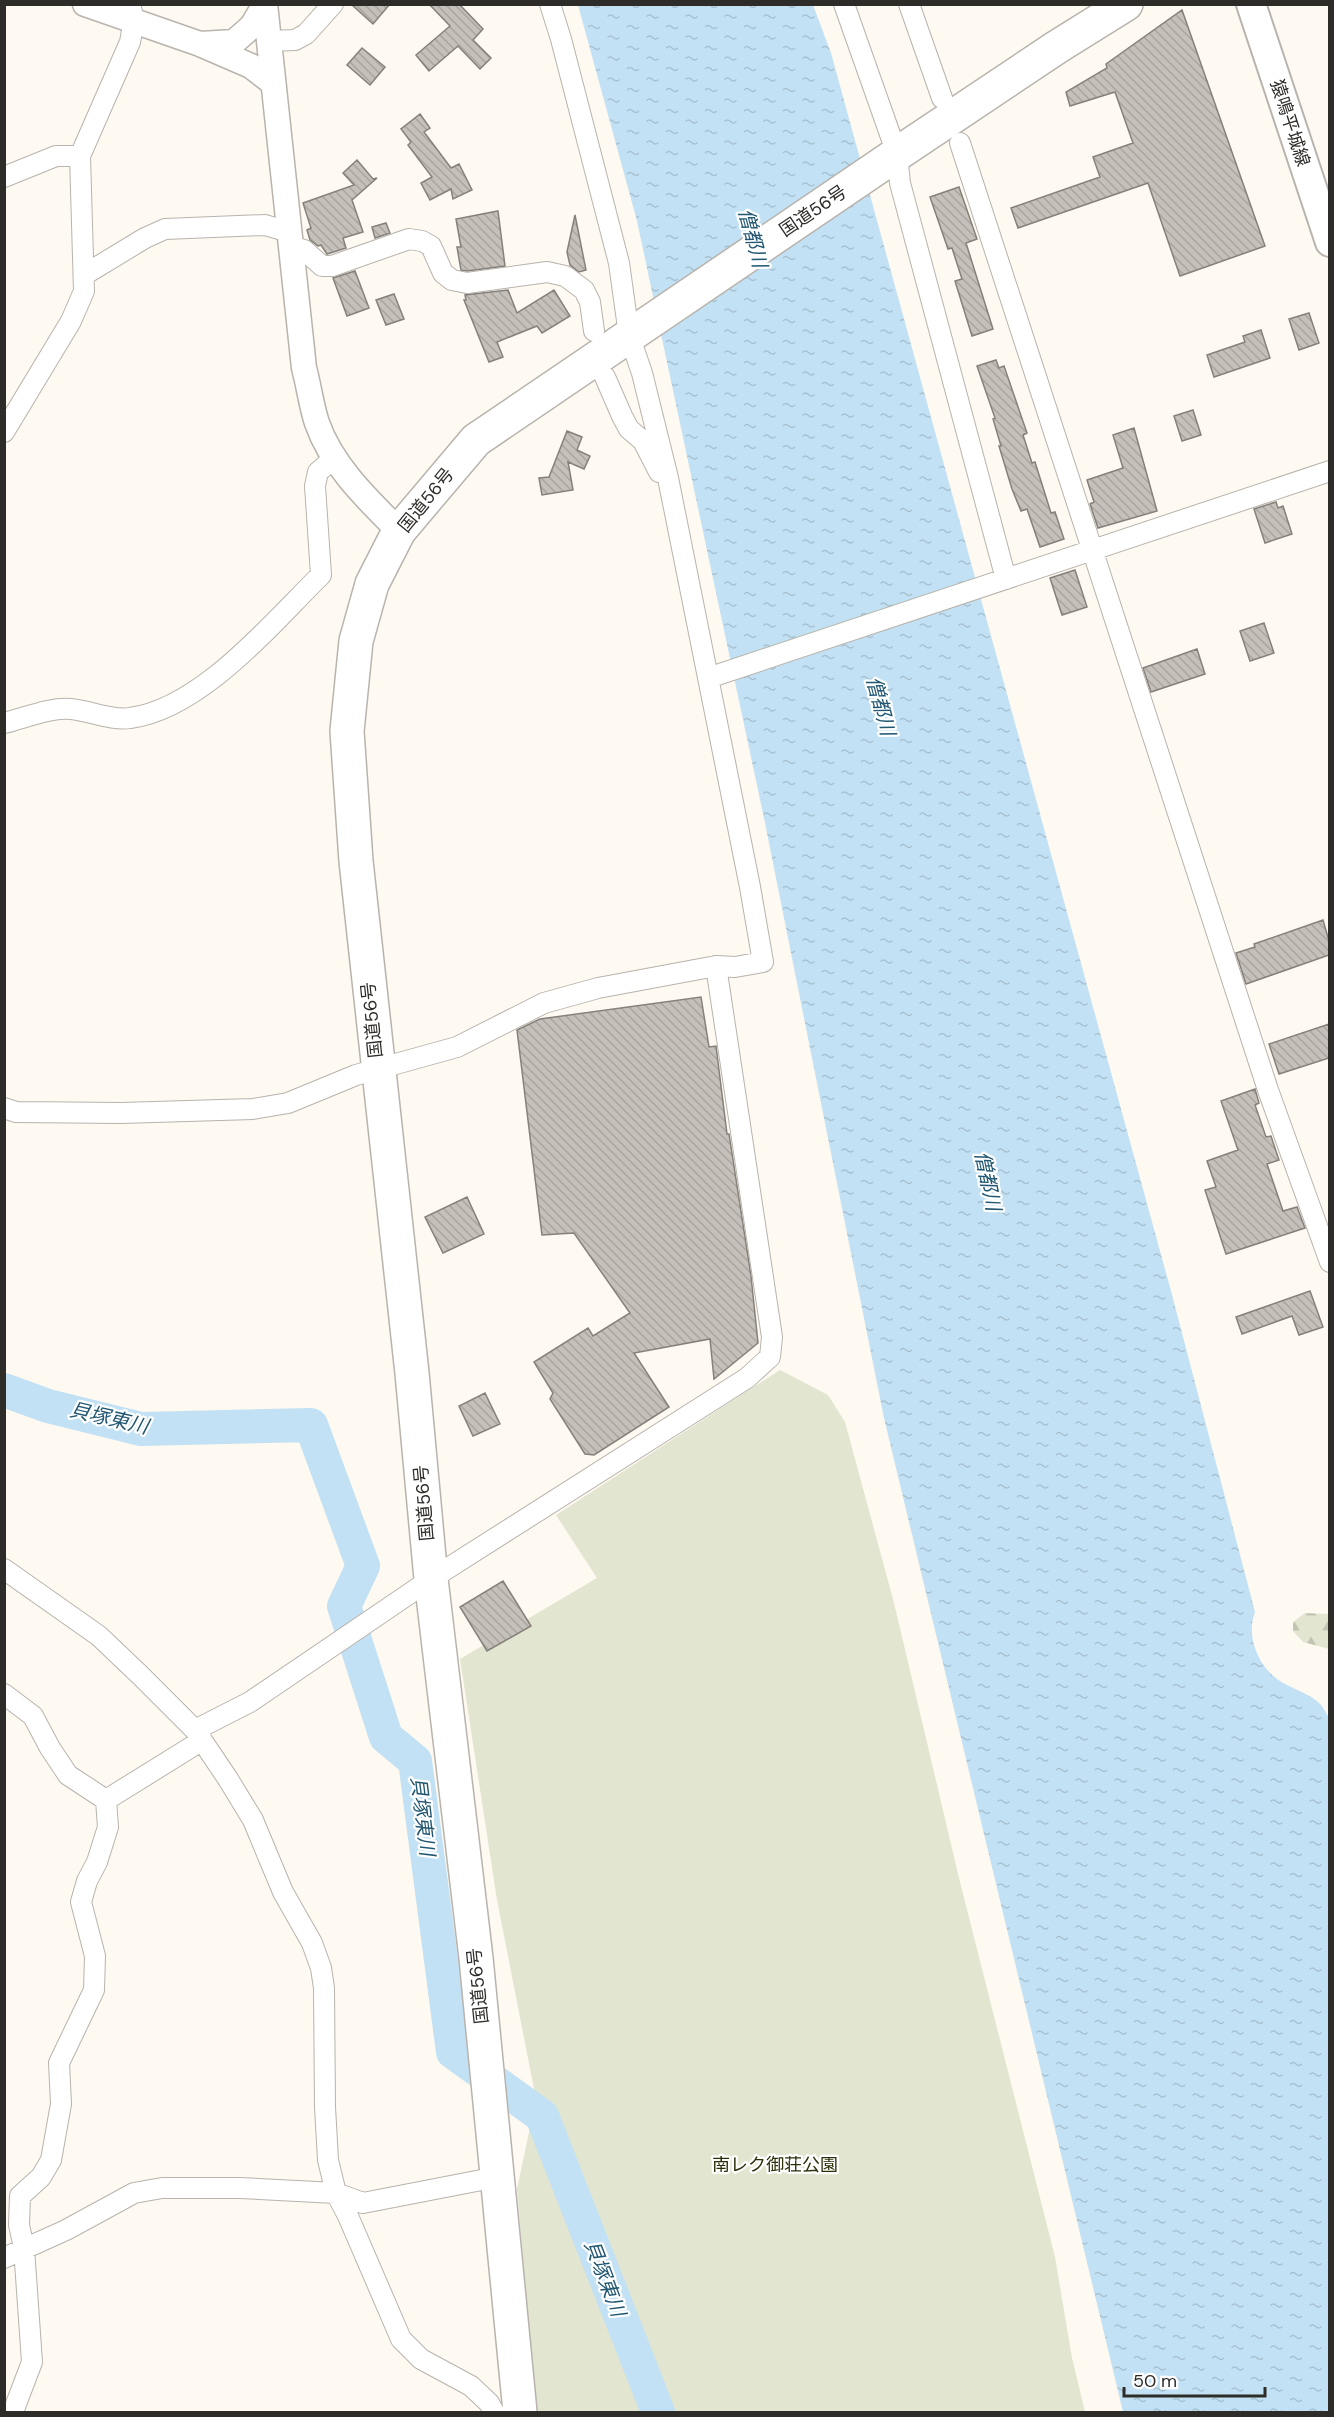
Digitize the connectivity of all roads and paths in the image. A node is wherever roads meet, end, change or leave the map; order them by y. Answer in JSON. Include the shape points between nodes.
{"nodes":[{"id":1,"x":85,"y":4,"type":"edge"},
{"id":2,"x":265,"y":4,"type":"edge"},
{"id":3,"x":333,"y":4,"type":"edge"},
{"id":4,"x":550,"y":4,"type":"edge"},
{"id":5,"x":844,"y":4,"type":"edge"},
{"id":6,"x":909,"y":4,"type":"edge"},
{"id":7,"x":1126,"y":4,"type":"edge"},
{"id":8,"x":1251,"y":4,"type":"edge"},
{"id":9,"x":132,"y":12,"type":"edge"},
{"id":10,"x":269,"y":41,"type":"junction"},
{"id":11,"x":200,"y":44,"type":"junction"},
{"id":12,"x":273,"y":83,"type":"junction"},
{"id":13,"x":942,"y":98,"type":"dead end"},
{"id":14,"x":960,"y":143,"type":"dead end"},
{"id":15,"x":81,"y":156,"type":"junction"},
{"id":16,"x":885,"y":162,"type":"junction"},
{"id":17,"x":4,"y":177,"type":"edge"},
{"id":18,"x":290,"y":238,"type":"junction"},
{"id":19,"x":1329,"y":242,"type":"edge"},
{"id":20,"x":84,"y":275,"type":"junction"},
{"id":21,"x":594,"y":331,"type":"dead end"},
{"id":22,"x":632,"y":333,"type":"junction"},
{"id":23,"x":605,"y":377,"type":"dead end"},
{"id":24,"x":4,"y":432,"type":"edge"},
{"id":25,"x":334,"y":458,"type":"junction"},
{"id":26,"x":1329,"y":471,"type":"edge"},
{"id":27,"x":668,"y":478,"type":"junction"},
{"id":28,"x":399,"y":531,"type":"junction"},
{"id":29,"x":1093,"y":552,"type":"junction"},
{"id":30,"x":1000,"y":581,"type":"junction"},
{"id":31,"x":714,"y":677,"type":"junction"},
{"id":32,"x":4,"y":723,"type":"edge"},
{"id":33,"x":716,"y":966,"type":"junction"},
{"id":34,"x":377,"y":1068,"type":"junction"},
{"id":35,"x":4,"y":1108,"type":"edge"},
{"id":36,"x":1329,"y":1262,"type":"edge"},
{"id":37,"x":4,"y":1569,"type":"edge"},
{"id":38,"x":431,"y":1579,"type":"junction"},
{"id":39,"x":4,"y":1694,"type":"edge"},
{"id":40,"x":198,"y":1735,"type":"junction"},
{"id":41,"x":106,"y":1800,"type":"junction"},
{"id":42,"x":497,"y":2177,"type":"junction"},
{"id":43,"x":336,"y":2193,"type":"junction"},
{"id":44,"x":24,"y":2248,"type":"junction"},
{"id":45,"x":4,"y":2258,"type":"edge"},
{"id":46,"x":14,"y":2412,"type":"edge"},
{"id":47,"x":494,"y":2412,"type":"edge"},
{"id":48,"x":520,"y":2412,"type":"edge"}],
"edges":[{"from":1,"to":9,"type":"street"},
{"from":2,"to":10,"type":"street"},
{"from":2,"to":11,"type":"street","via":[[252,26],[234,42]]},
{"from":3,"to":10,"type":"street","via":[[306,34],[295,40]]},
{"from":4,"to":22,"type":"street","via":[[616,252]]},
{"from":5,"to":16,"type":"street"},
{"from":6,"to":13,"type":"street"},
{"from":7,"to":16,"type":"highway","name":"国道56号"},
{"from":8,"to":19,"type":"main road","name":"猿鳴平城線"},
{"from":9,"to":11,"type":"street"},
{"from":9,"to":15,"type":"street","via":[[130,42]]},
{"from":10,"to":12,"type":"street"},
{"from":11,"to":12,"type":"street","via":[[251,66]]},
{"from":12,"to":18,"type":"street"},
{"from":14,"to":29,"type":"street"},
{"from":15,"to":17,"type":"street","via":[[56,156]]},
{"from":15,"to":20,"type":"street"},
{"from":16,"to":22,"type":"highway","name":"国道56号"},
{"from":16,"to":30,"type":"street","via":[[900,183]]},
{"from":18,"to":20,"type":"street","via":[[282,230],[265,225],[165,229]]},
{"from":18,"to":21,"type":"street","via":[[322,266],[409,239],[431,246],[443,273],[467,284],[547,272],[565,276],[584,290]]},
{"from":18,"to":25,"type":"street","via":[[304,368],[317,424]]},
{"from":20,"to":24,"type":"street","via":[[84,291],[70,321]]},
{"from":22,"to":27,"type":"street"},
{"from":22,"to":28,"type":"highway","name":"国道56号","via":[[476,440]]},
{"from":23,"to":27,"type":"street","via":[[630,429],[643,441],[659,474]]},
{"from":25,"to":28,"type":"street","via":[[358,490]]},
{"from":25,"to":32,"type":"street","via":[[318,472],[315,486],[321,575],[228,666],[197,690],[161,709],[129,718],[70,709]]},
{"from":26,"to":29,"type":"street"},
{"from":27,"to":31,"type":"street"},
{"from":28,"to":34,"type":"highway","name":"国道56号","via":[[372,584],[356,640],[347,731]]},
{"from":29,"to":30,"type":"street"},
{"from":29,"to":36,"type":"street","via":[[1268,1090]]},
{"from":30,"to":31,"type":"street"},
{"from":31,"to":33,"type":"street","via":[[763,962]]},
{"from":33,"to":34,"type":"street","via":[[598,988],[544,1003],[458,1047]]},
{"from":33,"to":38,"type":"street","via":[[772,1337],[770,1358],[747,1378]]},
{"from":34,"to":35,"type":"street","via":[[288,1103],[253,1109],[122,1113],[16,1112]]},
{"from":34,"to":38,"type":"highway","name":"国道56号"},
{"from":37,"to":40,"type":"street","via":[[99,1636]]},
{"from":38,"to":40,"type":"street"},
{"from":38,"to":42,"type":"highway","name":"国道56号","via":[[476,1958]]},
{"from":39,"to":41,"type":"street","via":[[33,1716],[69,1775]]},
{"from":40,"to":41,"type":"street"},
{"from":40,"to":43,"type":"street","via":[[253,1820],[321,1968],[328,2160]]},
{"from":41,"to":44,"type":"street","via":[[108,1827],[81,1902],[95,1956],[94,1990],[59,2063],[61,2104],[51,2160],[41,2177],[20,2196]]},
{"from":42,"to":43,"type":"street","via":[[363,2203]]},
{"from":42,"to":48,"type":"highway","name":"国道56号"},
{"from":43,"to":44,"type":"street","via":[[162,2188],[134,2193]]},
{"from":43,"to":47,"type":"street","via":[[401,2339],[421,2359],[471,2386]]},
{"from":44,"to":45,"type":"street"},
{"from":44,"to":46,"type":"street","via":[[32,2362]]}]}
